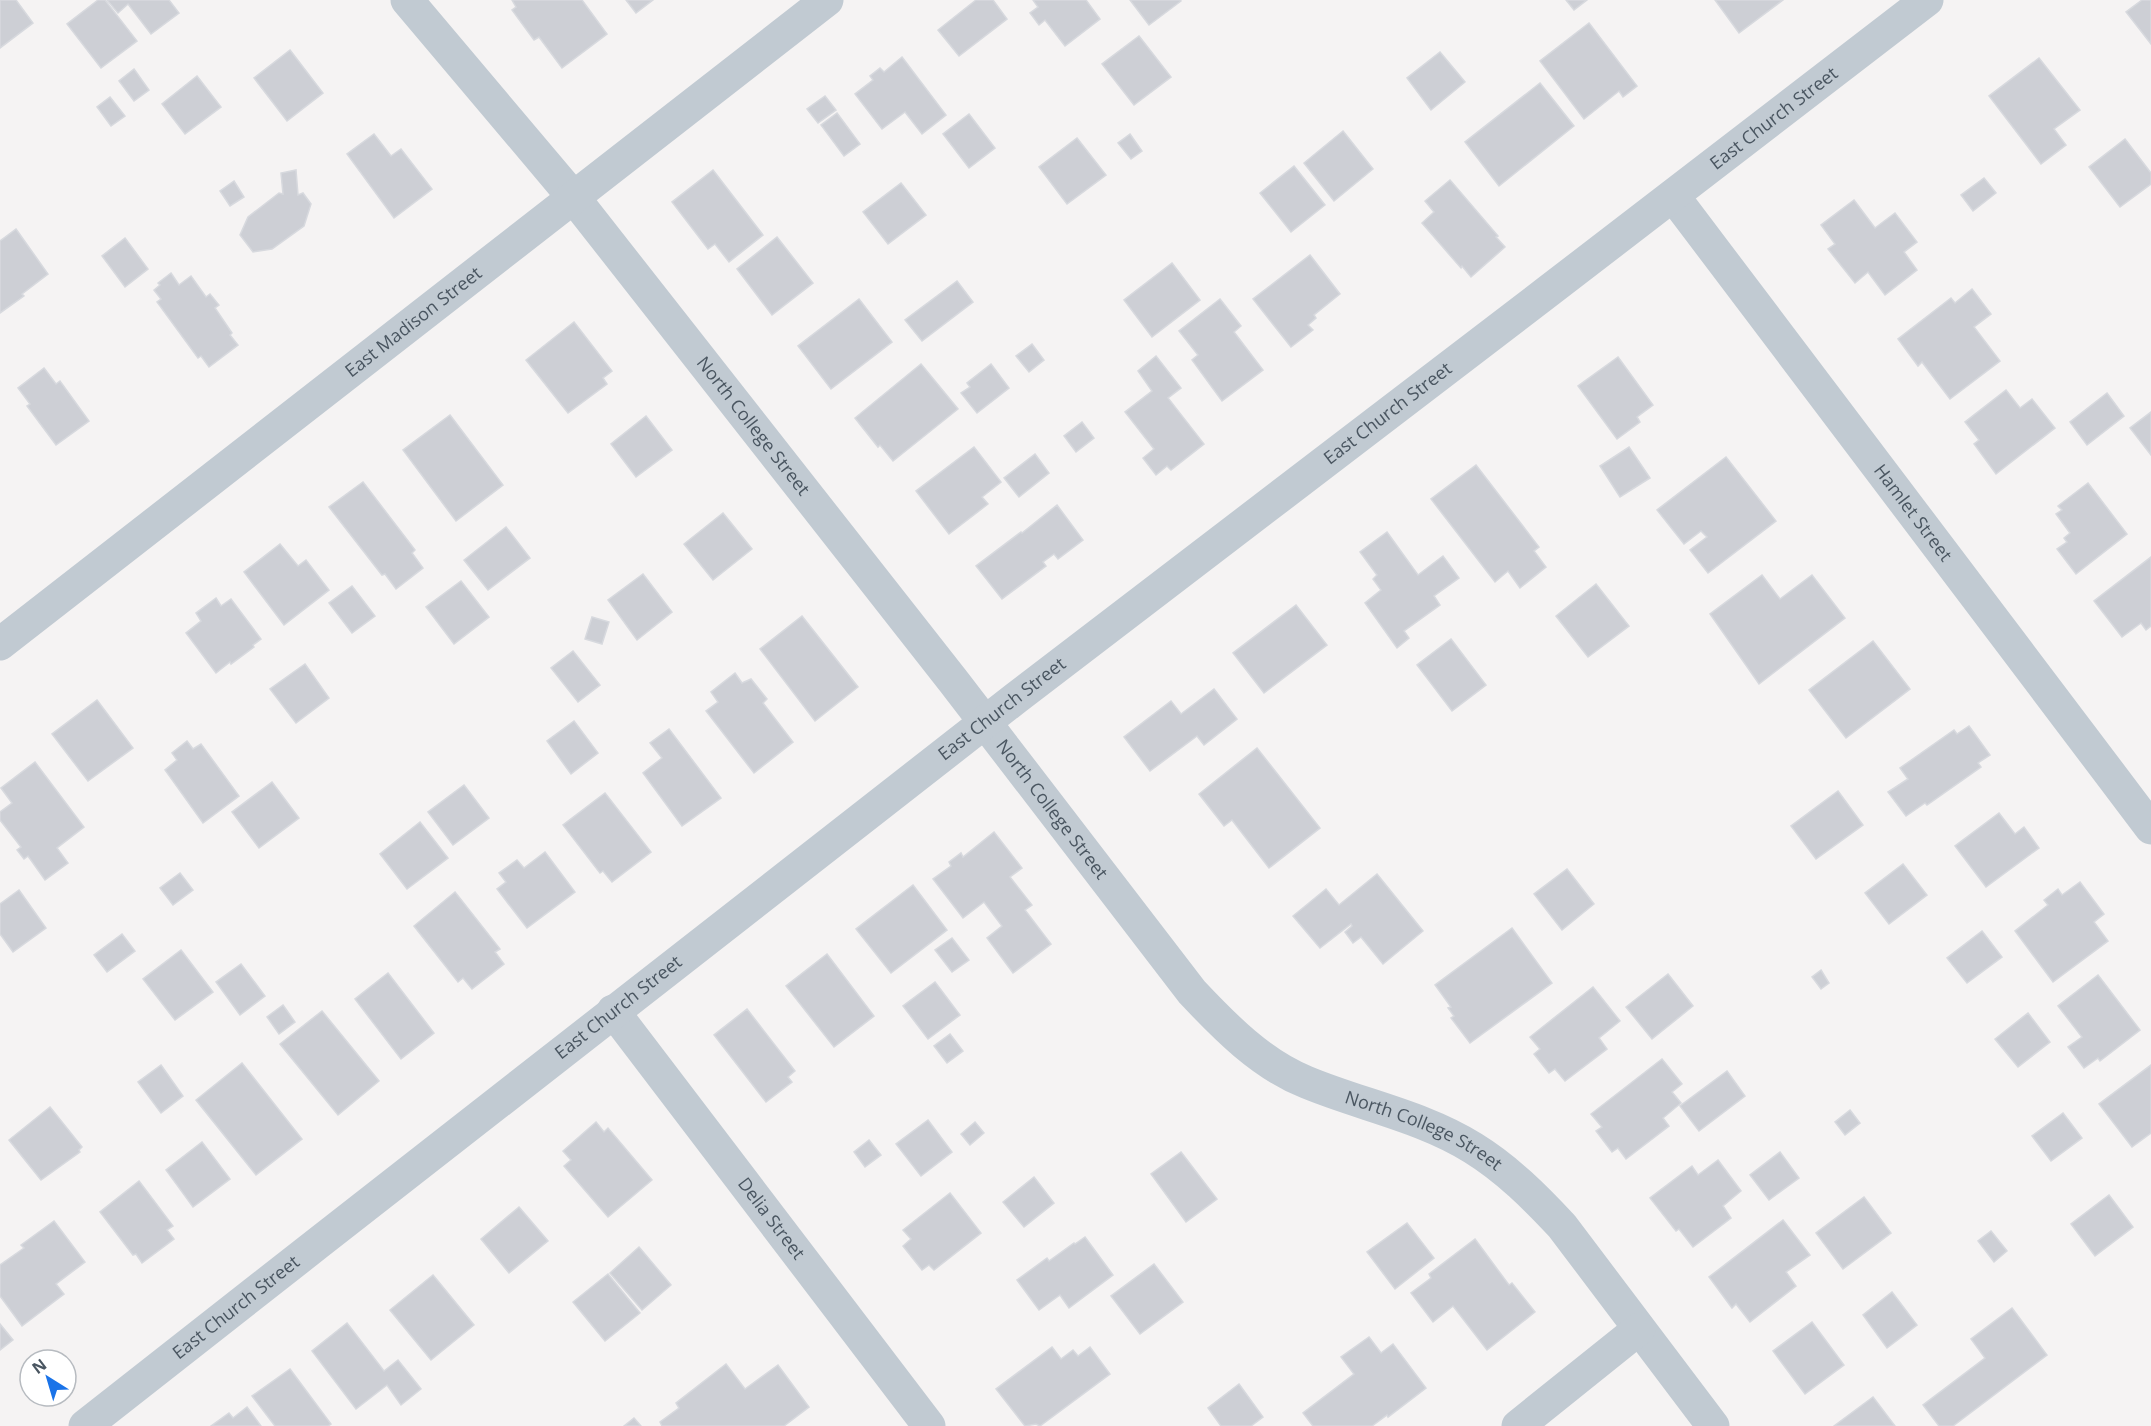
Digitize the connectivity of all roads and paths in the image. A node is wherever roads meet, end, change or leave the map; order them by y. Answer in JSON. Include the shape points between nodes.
{"nodes":[{"id":1,"x":407,"y":0,"type":"edge"},
{"id":2,"x":827,"y":0,"type":"edge"},
{"id":3,"x":1927,"y":0,"type":"edge"},
{"id":4,"x":1674,"y":197,"type":"junction"},
{"id":5,"x":574,"y":198,"type":"junction"},
{"id":6,"x":0,"y":644,"type":"edge"},
{"id":7,"x":985,"y":723,"type":"junction"},
{"id":8,"x":2151,"y":828,"type":"edge"},
{"id":9,"x":613,"y":1011,"type":"junction"},
{"id":10,"x":1639,"y":1329,"type":"junction"},
{"id":11,"x":85,"y":1426,"type":"edge"},
{"id":12,"x":929,"y":1426,"type":"edge"},
{"id":13,"x":1518,"y":1426,"type":"edge"},
{"id":14,"x":1713,"y":1426,"type":"edge"}],
"edges":[{"from":1,"to":5,"type":"street","name":"North College Street"},
{"from":2,"to":5,"type":"street","name":"East Madison Street"},
{"from":3,"to":4,"type":"street","name":"East Church Street"},
{"from":4,"to":7,"type":"street","name":"East Church Street"},
{"from":4,"to":8,"type":"street","name":"Hamlet Street"},
{"from":5,"to":6,"type":"street","name":"East Madison Street"},
{"from":5,"to":7,"type":"street","name":"North College Street"},
{"from":7,"to":9,"type":"street","name":"East Church Street"},
{"from":7,"to":10,"type":"street","name":"North College Street","via":[[1192,992],[1220,1021],[1250,1047],[1304,1082],[1435,1128],[1505,1170],[1562,1226]]},
{"from":9,"to":11,"type":"street","name":"East Church Street"},
{"from":9,"to":12,"type":"street","name":"Delia Street"},
{"from":10,"to":13,"type":"street"},
{"from":10,"to":14,"type":"street","name":"North College Street"}]}
